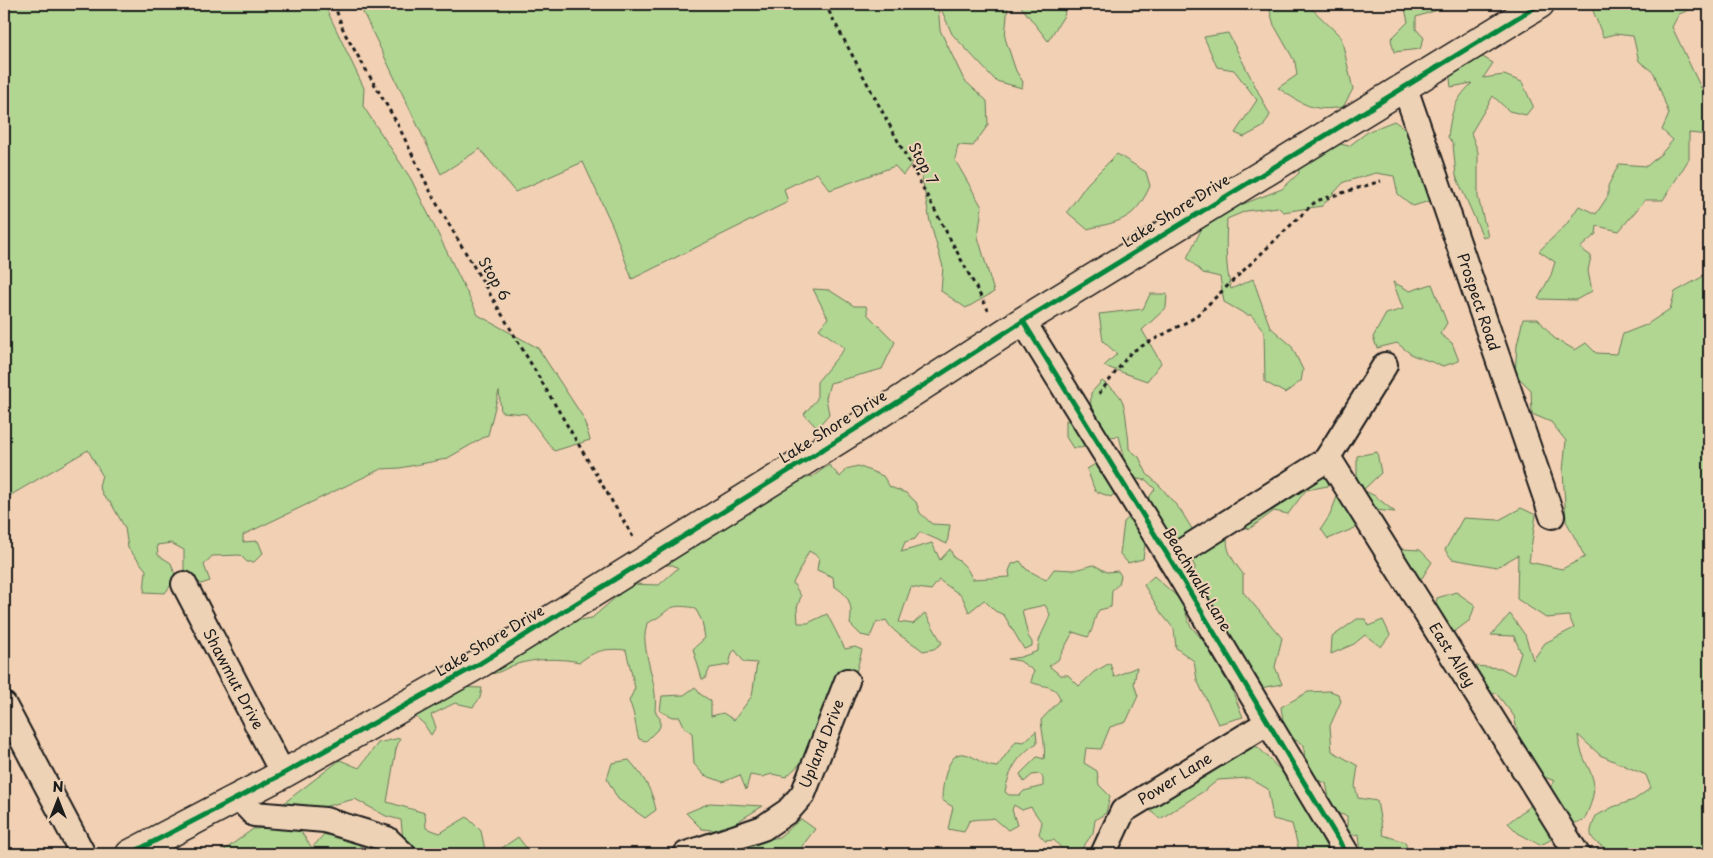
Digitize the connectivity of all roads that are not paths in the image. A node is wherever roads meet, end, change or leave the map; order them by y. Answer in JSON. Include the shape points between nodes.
{"nodes":[{"id":1,"x":1540,"y":4,"type":"edge"},
{"id":2,"x":1405,"y":88,"type":"junction"},
{"id":3,"x":1012,"y":328,"type":"junction"},
{"id":4,"x":1384,"y":365,"type":"dead end"},
{"id":5,"x":1328,"y":456,"type":"junction"},
{"id":6,"x":1552,"y":516,"type":"dead end"},
{"id":7,"x":1170,"y":559,"type":"junction"},
{"id":8,"x":184,"y":584,"type":"dead end"},
{"id":9,"x":847,"y":681,"type":"dead end"},
{"id":10,"x":4,"y":705,"type":"edge"},
{"id":11,"x":1267,"y":723,"type":"junction"},
{"id":12,"x":283,"y":774,"type":"junction"},
{"id":13,"x":238,"y":797,"type":"junction"},
{"id":14,"x":83,"y":854,"type":"edge"},
{"id":15,"x":130,"y":854,"type":"edge"},
{"id":16,"x":403,"y":854,"type":"edge"},
{"id":17,"x":686,"y":854,"type":"edge"},
{"id":18,"x":1103,"y":854,"type":"edge"},
{"id":19,"x":1347,"y":854,"type":"edge"},
{"id":20,"x":1576,"y":854,"type":"edge"}],
"edges":[{"from":1,"to":2,"type":"street","name":"Lake Shore Drive"},
{"from":2,"to":3,"type":"street","name":"Lake Shore Drive"},
{"from":2,"to":6,"type":"street","name":"Prospect Road"},
{"from":3,"to":7,"type":"street","name":"Beachwalk Lane","via":[[1082,417]]},
{"from":3,"to":12,"type":"street","name":"Lake Shore Drive","via":[[479,664]]},
{"from":4,"to":5,"type":"street"},
{"from":5,"to":7,"type":"street"},
{"from":5,"to":20,"type":"street","name":"East Alley"},
{"from":7,"to":11,"type":"street","name":"Beachwalk Lane"},
{"from":8,"to":12,"type":"street","name":"Shawmut Drive"},
{"from":9,"to":17,"type":"street","name":"Upland Drive","via":[[803,794],[788,811],[763,828]]},
{"from":10,"to":14,"type":"street"},
{"from":11,"to":18,"type":"street","name":"Power Lane","via":[[1123,811]]},
{"from":11,"to":19,"type":"street","name":"Beachwalk Lane"},
{"from":12,"to":13,"type":"street","name":"Lake Shore Drive"},
{"from":13,"to":15,"type":"street","name":"Lake Shore Drive"},
{"from":13,"to":16,"type":"street","via":[[254,814],[325,820],[387,839]]}]}
